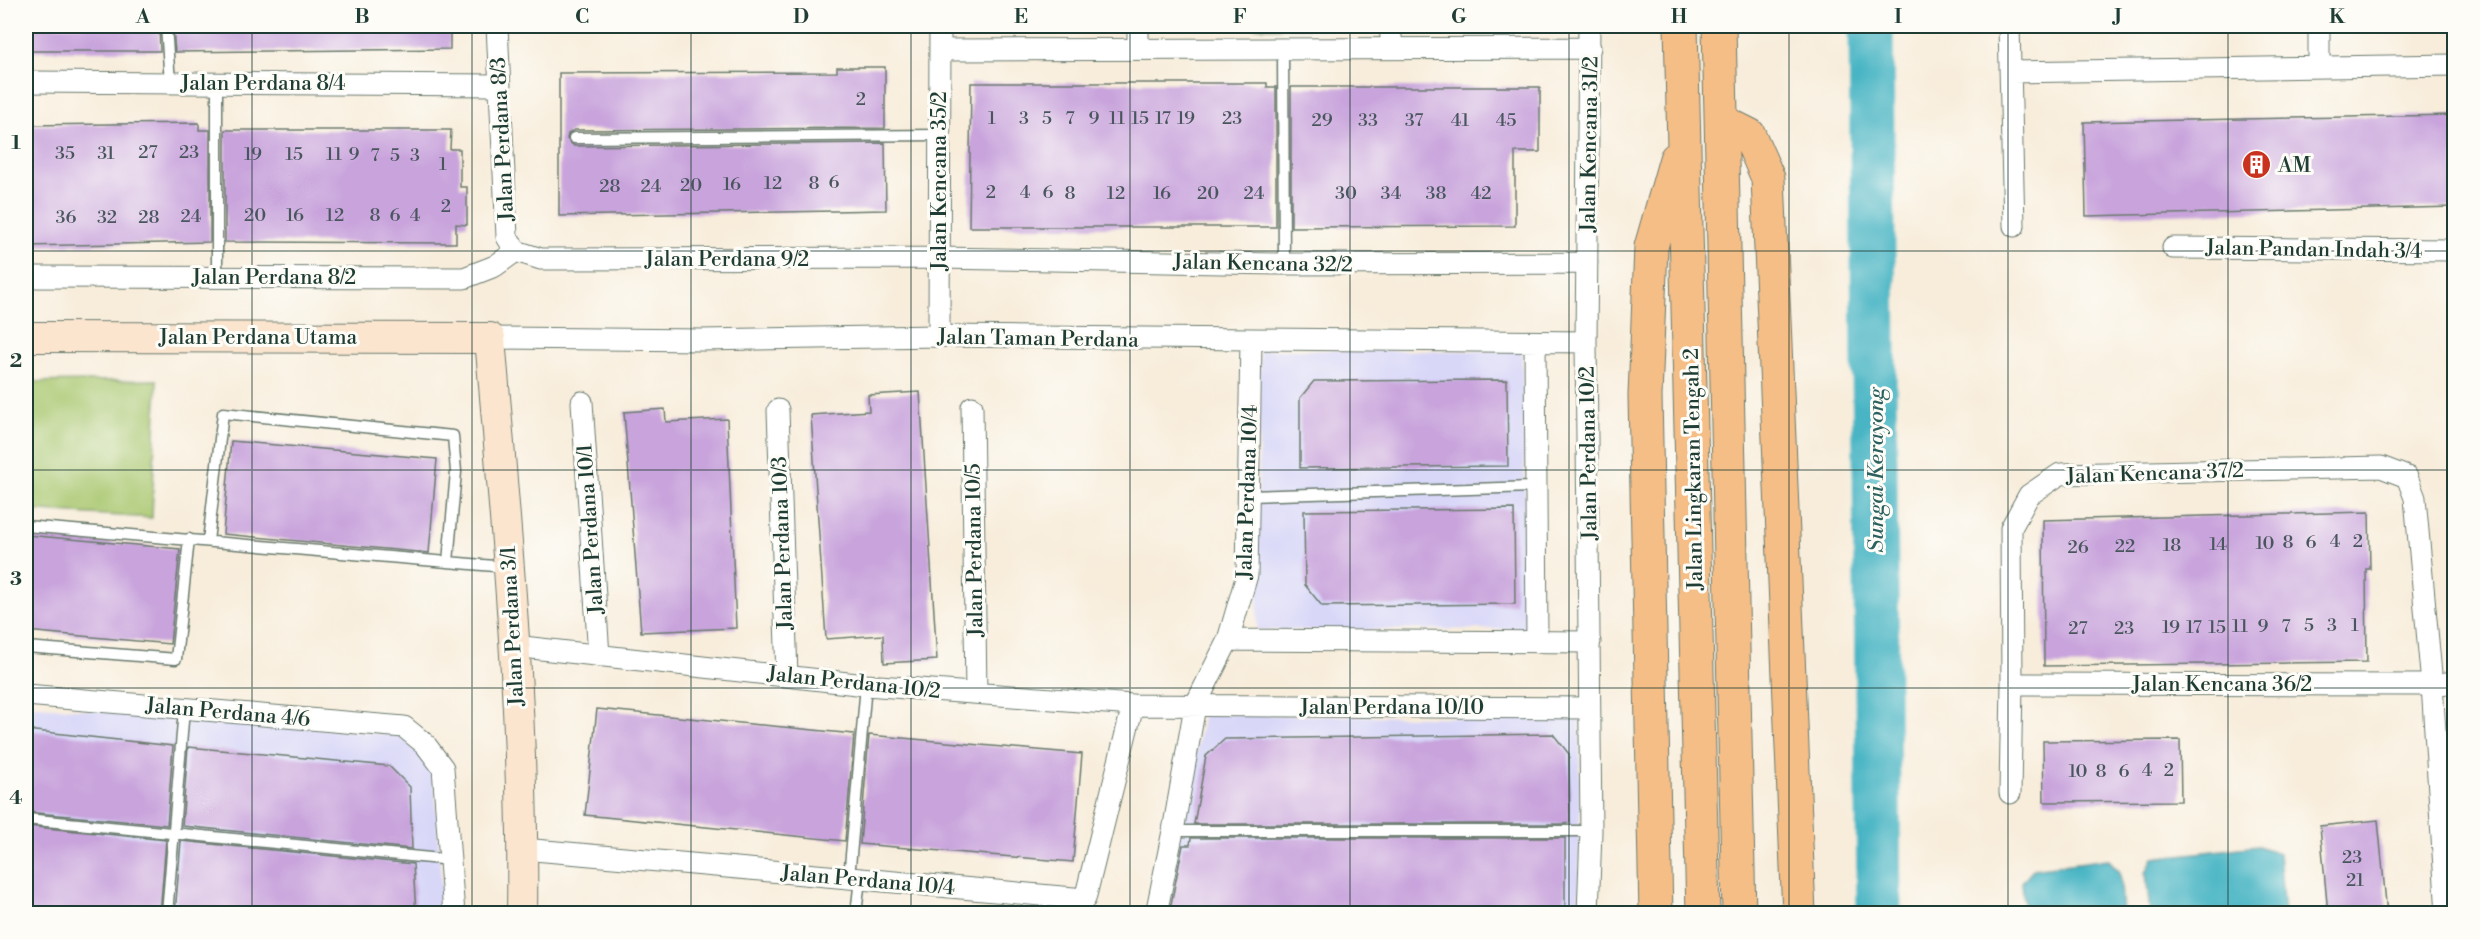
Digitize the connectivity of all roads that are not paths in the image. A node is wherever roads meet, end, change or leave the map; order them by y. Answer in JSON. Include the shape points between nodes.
{"nodes":[{"id":1,"x":166,"y":26,"type":"edge"},
{"id":2,"x":497,"y":26,"type":"edge"},
{"id":3,"x":940,"y":26,"type":"edge"},
{"id":4,"x":1138,"y":26,"type":"edge"},
{"id":5,"x":1390,"y":26,"type":"edge"},
{"id":6,"x":1590,"y":26,"type":"edge"},
{"id":7,"x":1681,"y":26,"type":"edge"},
{"id":8,"x":1719,"y":26,"type":"edge"},
{"id":9,"x":2009,"y":26,"type":"edge"},
{"id":10,"x":2319,"y":26,"type":"edge"},
{"id":11,"x":1392,"y":48,"type":"junction"},
{"id":12,"x":1590,"y":48,"type":"junction"},
{"id":13,"x":1138,"y":49,"type":"junction"},
{"id":14,"x":1283,"y":49,"type":"junction"},
{"id":15,"x":940,"y":50,"type":"junction"},
{"id":16,"x":2319,"y":65,"type":"junction"},
{"id":17,"x":2454,"y":65,"type":"edge"},
{"id":18,"x":2012,"y":72,"type":"junction"},
{"id":19,"x":26,"y":82,"type":"edge"},
{"id":20,"x":217,"y":82,"type":"junction"},
{"id":21,"x":170,"y":83,"type":"junction"},
{"id":22,"x":500,"y":85,"type":"junction"},
{"id":23,"x":1723,"y":122,"type":"junction"},
{"id":24,"x":1685,"y":125,"type":"junction"},
{"id":25,"x":940,"y":135,"type":"junction"},
{"id":26,"x":574,"y":138,"type":"dead end"},
{"id":27,"x":2014,"y":226,"type":"dead end"},
{"id":28,"x":2173,"y":248,"type":"dead end"},
{"id":29,"x":2454,"y":250,"type":"edge"},
{"id":30,"x":516,"y":251,"type":"junction"},
{"id":31,"x":939,"y":258,"type":"junction"},
{"id":32,"x":1587,"y":263,"type":"junction"},
{"id":33,"x":1284,"y":264,"type":"junction"},
{"id":34,"x":26,"y":277,"type":"edge"},
{"id":35,"x":217,"y":277,"type":"junction"},
{"id":36,"x":939,"y":336,"type":"junction"},
{"id":37,"x":26,"y":337,"type":"edge"},
{"id":38,"x":490,"y":338,"type":"junction"},
{"id":39,"x":1251,"y":340,"type":"junction"},
{"id":40,"x":1535,"y":342,"type":"junction"},
{"id":41,"x":1586,"y":342,"type":"junction"},
{"id":42,"x":582,"y":402,"type":"dead end"},
{"id":43,"x":972,"y":407,"type":"dead end"},
{"id":44,"x":778,"y":410,"type":"dead end"},
{"id":45,"x":1536,"y":487,"type":"junction"},
{"id":46,"x":1251,"y":496,"type":"junction"},
{"id":47,"x":26,"y":526,"type":"edge"},
{"id":48,"x":189,"y":539,"type":"junction"},
{"id":49,"x":208,"y":541,"type":"junction"},
{"id":50,"x":448,"y":562,"type":"junction"},
{"id":51,"x":510,"y":567,"type":"junction"},
{"id":52,"x":1228,"y":640,"type":"junction"},
{"id":53,"x":1537,"y":642,"type":"junction"},
{"id":54,"x":1590,"y":642,"type":"junction"},
{"id":55,"x":514,"y":646,"type":"junction"},
{"id":56,"x":26,"y":647,"type":"edge"},
{"id":57,"x":599,"y":656,"type":"junction"},
{"id":58,"x":787,"y":676,"type":"junction"},
{"id":59,"x":2454,"y":682,"type":"edge"},
{"id":60,"x":2012,"y":684,"type":"junction"},
{"id":61,"x":866,"y":685,"type":"junction"},
{"id":62,"x":2433,"y":685,"type":"junction"},
{"id":63,"x":976,"y":693,"type":"junction"},
{"id":64,"x":26,"y":695,"type":"edge"},
{"id":65,"x":1133,"y":705,"type":"junction"},
{"id":66,"x":1195,"y":706,"type":"junction"},
{"id":67,"x":1590,"y":708,"type":"junction"},
{"id":68,"x":184,"y":709,"type":"junction"},
{"id":69,"x":2010,"y":793,"type":"dead end"},
{"id":70,"x":26,"y":819,"type":"edge"},
{"id":71,"x":1173,"y":831,"type":"junction"},
{"id":72,"x":1591,"y":831,"type":"junction"},
{"id":73,"x":174,"y":833,"type":"junction"},
{"id":74,"x":523,"y":849,"type":"junction"},
{"id":75,"x":451,"y":860,"type":"junction"},
{"id":76,"x":854,"y":878,"type":"junction"},
{"id":77,"x":2450,"y":905,"type":"edge"},
{"id":78,"x":168,"y":914,"type":"edge"},
{"id":79,"x":454,"y":914,"type":"edge"},
{"id":80,"x":522,"y":914,"type":"edge"},
{"id":81,"x":856,"y":914,"type":"edge"},
{"id":82,"x":1156,"y":914,"type":"edge"},
{"id":83,"x":1588,"y":914,"type":"edge"},
{"id":84,"x":1656,"y":914,"type":"edge"},
{"id":85,"x":1702,"y":914,"type":"edge"},
{"id":86,"x":1739,"y":914,"type":"edge"},
{"id":87,"x":1799,"y":914,"type":"edge"}],
"edges":[{"from":1,"to":21,"type":"lane"},
{"from":2,"to":22,"type":"street","name":"Jalan Perdana 8/3"},
{"from":3,"to":15,"type":"street","name":"Jalan Kencana 35/2"},
{"from":4,"to":13,"type":"street"},
{"from":5,"to":11,"type":"street"},
{"from":6,"to":12,"type":"street","name":"Jalan Kencana 31/2"},
{"from":7,"to":24,"type":"highway","name":"Jalan Lingkaran Tengah 2"},
{"from":8,"to":23,"type":"highway","name":"Jalan Lingkaran Tengah 2"},
{"from":9,"to":18,"type":"street"},
{"from":10,"to":16,"type":"street"},
{"from":11,"to":12,"type":"street"},
{"from":11,"to":14,"type":"street"},
{"from":12,"to":32,"type":"street","name":"Jalan Kencana 31/2"},
{"from":13,"to":14,"type":"street"},
{"from":13,"to":15,"type":"street"},
{"from":14,"to":33,"type":"lane"},
{"from":15,"to":25,"type":"street","name":"Jalan Kencana 35/2"},
{"from":16,"to":17,"type":"street"},
{"from":16,"to":18,"type":"street"},
{"from":18,"to":27,"type":"street"},
{"from":19,"to":21,"type":"street","name":"Jalan Perdana 8/4"},
{"from":20,"to":21,"type":"street","name":"Jalan Perdana 8/4"},
{"from":20,"to":22,"type":"street","name":"Jalan Perdana 8/4"},
{"from":20,"to":35,"type":"lane"},
{"from":22,"to":30,"type":"street","name":"Jalan Perdana 8/3","via":[[507,237]]},
{"from":23,"to":86,"type":"highway","name":"Jalan Lingkaran Tengah 2"},
{"from":23,"to":87,"type":"highway","via":[[1749,135],[1768,178]]},
{"from":24,"to":84,"type":"highway","via":[[1651,247],[1646,373]]},
{"from":24,"to":85,"type":"highway","name":"Jalan Lingkaran Tengah 2"},
{"from":25,"to":26,"type":"lane"},
{"from":25,"to":31,"type":"street","name":"Jalan Kencana 35/2"},
{"from":28,"to":29,"type":"street","name":"Jalan Pandan Indah 3/4"},
{"from":30,"to":31,"type":"street","name":"Jalan Perdana 9/2","via":[[541,259]]},
{"from":30,"to":35,"type":"street","name":"Jalan Perdana 8/2","via":[[495,266],[464,278]]},
{"from":31,"to":33,"type":"street","name":"Jalan Kencana 32/2"},
{"from":31,"to":36,"type":"street","name":"Jalan Kencana 35/2"},
{"from":32,"to":33,"type":"street","name":"Jalan Kencana 32/2"},
{"from":32,"to":41,"type":"street","name":"Jalan Perdana 10/2"},
{"from":34,"to":35,"type":"street","name":"Jalan Perdana 8/2"},
{"from":36,"to":38,"type":"street","name":"Jalan Taman Perdana"},
{"from":36,"to":39,"type":"street","name":"Jalan Taman Perdana"},
{"from":37,"to":38,"type":"street","name":"Jalan Perdana Utama"},
{"from":38,"to":51,"type":"street","name":"Jalan Perdana 3/1"},
{"from":39,"to":40,"type":"street","name":"Jalan Taman Perdana"},
{"from":39,"to":46,"type":"street","name":"Jalan Perdana 10/4"},
{"from":40,"to":41,"type":"street","name":"Jalan Taman Perdana"},
{"from":40,"to":45,"type":"street"},
{"from":41,"to":54,"type":"street","name":"Jalan Perdana 10/2"},
{"from":42,"to":57,"type":"street","name":"Jalan Perdana 10/1"},
{"from":43,"to":63,"type":"street","name":"Jalan Perdana 10/5"},
{"from":44,"to":58,"type":"street","name":"Jalan Perdana 10/3"},
{"from":45,"to":46,"type":"lane"},
{"from":45,"to":53,"type":"street"},
{"from":46,"to":52,"type":"street","name":"Jalan Perdana 10/4","via":[[1247,575]]},
{"from":47,"to":48,"type":"lane"},
{"from":48,"to":49,"type":"lane"},
{"from":48,"to":56,"type":"lane","via":[[176,659]]},
{"from":49,"to":50,"type":"lane"},
{"from":49,"to":50,"type":"lane","via":[[223,413],[453,436],[456,472]]},
{"from":50,"to":51,"type":"lane"},
{"from":51,"to":55,"type":"street","name":"Jalan Perdana 3/1"},
{"from":52,"to":53,"type":"street"},
{"from":52,"to":66,"type":"street","name":"Jalan Perdana 10/4"},
{"from":53,"to":54,"type":"street"},
{"from":54,"to":67,"type":"street","name":"Jalan Perdana 10/2"},
{"from":55,"to":57,"type":"street","name":"Jalan Perdana 10/2"},
{"from":55,"to":74,"type":"street","name":"Jalan Perdana 3/1"},
{"from":57,"to":58,"type":"street","name":"Jalan Perdana 10/2"},
{"from":58,"to":61,"type":"street","name":"Jalan Perdana 10/2"},
{"from":59,"to":62,"type":"street","name":"Jalan Kencana 36/2"},
{"from":60,"to":62,"type":"street","name":"Jalan Kencana 36/2"},
{"from":60,"to":62,"type":"street","name":"Jalan Kencana 37/2","via":[[2011,528],[2030,495],[2060,474],[2381,467],[2407,477],[2415,498]]},
{"from":60,"to":69,"type":"street","name":"Jalan Kencana 37/2"},
{"from":61,"to":63,"type":"street","name":"Jalan Perdana 10/2"},
{"from":61,"to":76,"type":"lane"},
{"from":62,"to":77,"type":"street"},
{"from":63,"to":65,"type":"street","name":"Jalan Perdana 10/2"},
{"from":64,"to":68,"type":"street","name":"Jalan Perdana 4/6"},
{"from":65,"to":66,"type":"street","name":"Jalan Perdana 10/2"},
{"from":65,"to":76,"type":"street","name":"Jalan Perdana 10/4","via":[[1085,899]]},
{"from":66,"to":67,"type":"street","name":"Jalan Perdana 10/10"},
{"from":66,"to":71,"type":"street","name":"Jalan Perdana 10/4"},
{"from":67,"to":72,"type":"street","name":"Jalan Perdana 10/2"},
{"from":68,"to":73,"type":"lane"},
{"from":68,"to":75,"type":"street","name":"Jalan Perdana 4/6","via":[[404,727],[425,744],[443,768]]},
{"from":70,"to":73,"type":"lane"},
{"from":71,"to":72,"type":"lane"},
{"from":71,"to":82,"type":"street","name":"Jalan Perdana 10/4"},
{"from":72,"to":83,"type":"street","name":"Jalan Perdana 10/2"},
{"from":73,"to":75,"type":"lane"},
{"from":73,"to":78,"type":"lane"},
{"from":74,"to":76,"type":"street","name":"Jalan Perdana 10/4"},
{"from":74,"to":80,"type":"street","name":"Jalan Perdana 3/1"},
{"from":75,"to":79,"type":"street","name":"Jalan Perdana 4/6"},
{"from":76,"to":81,"type":"lane"}]}
